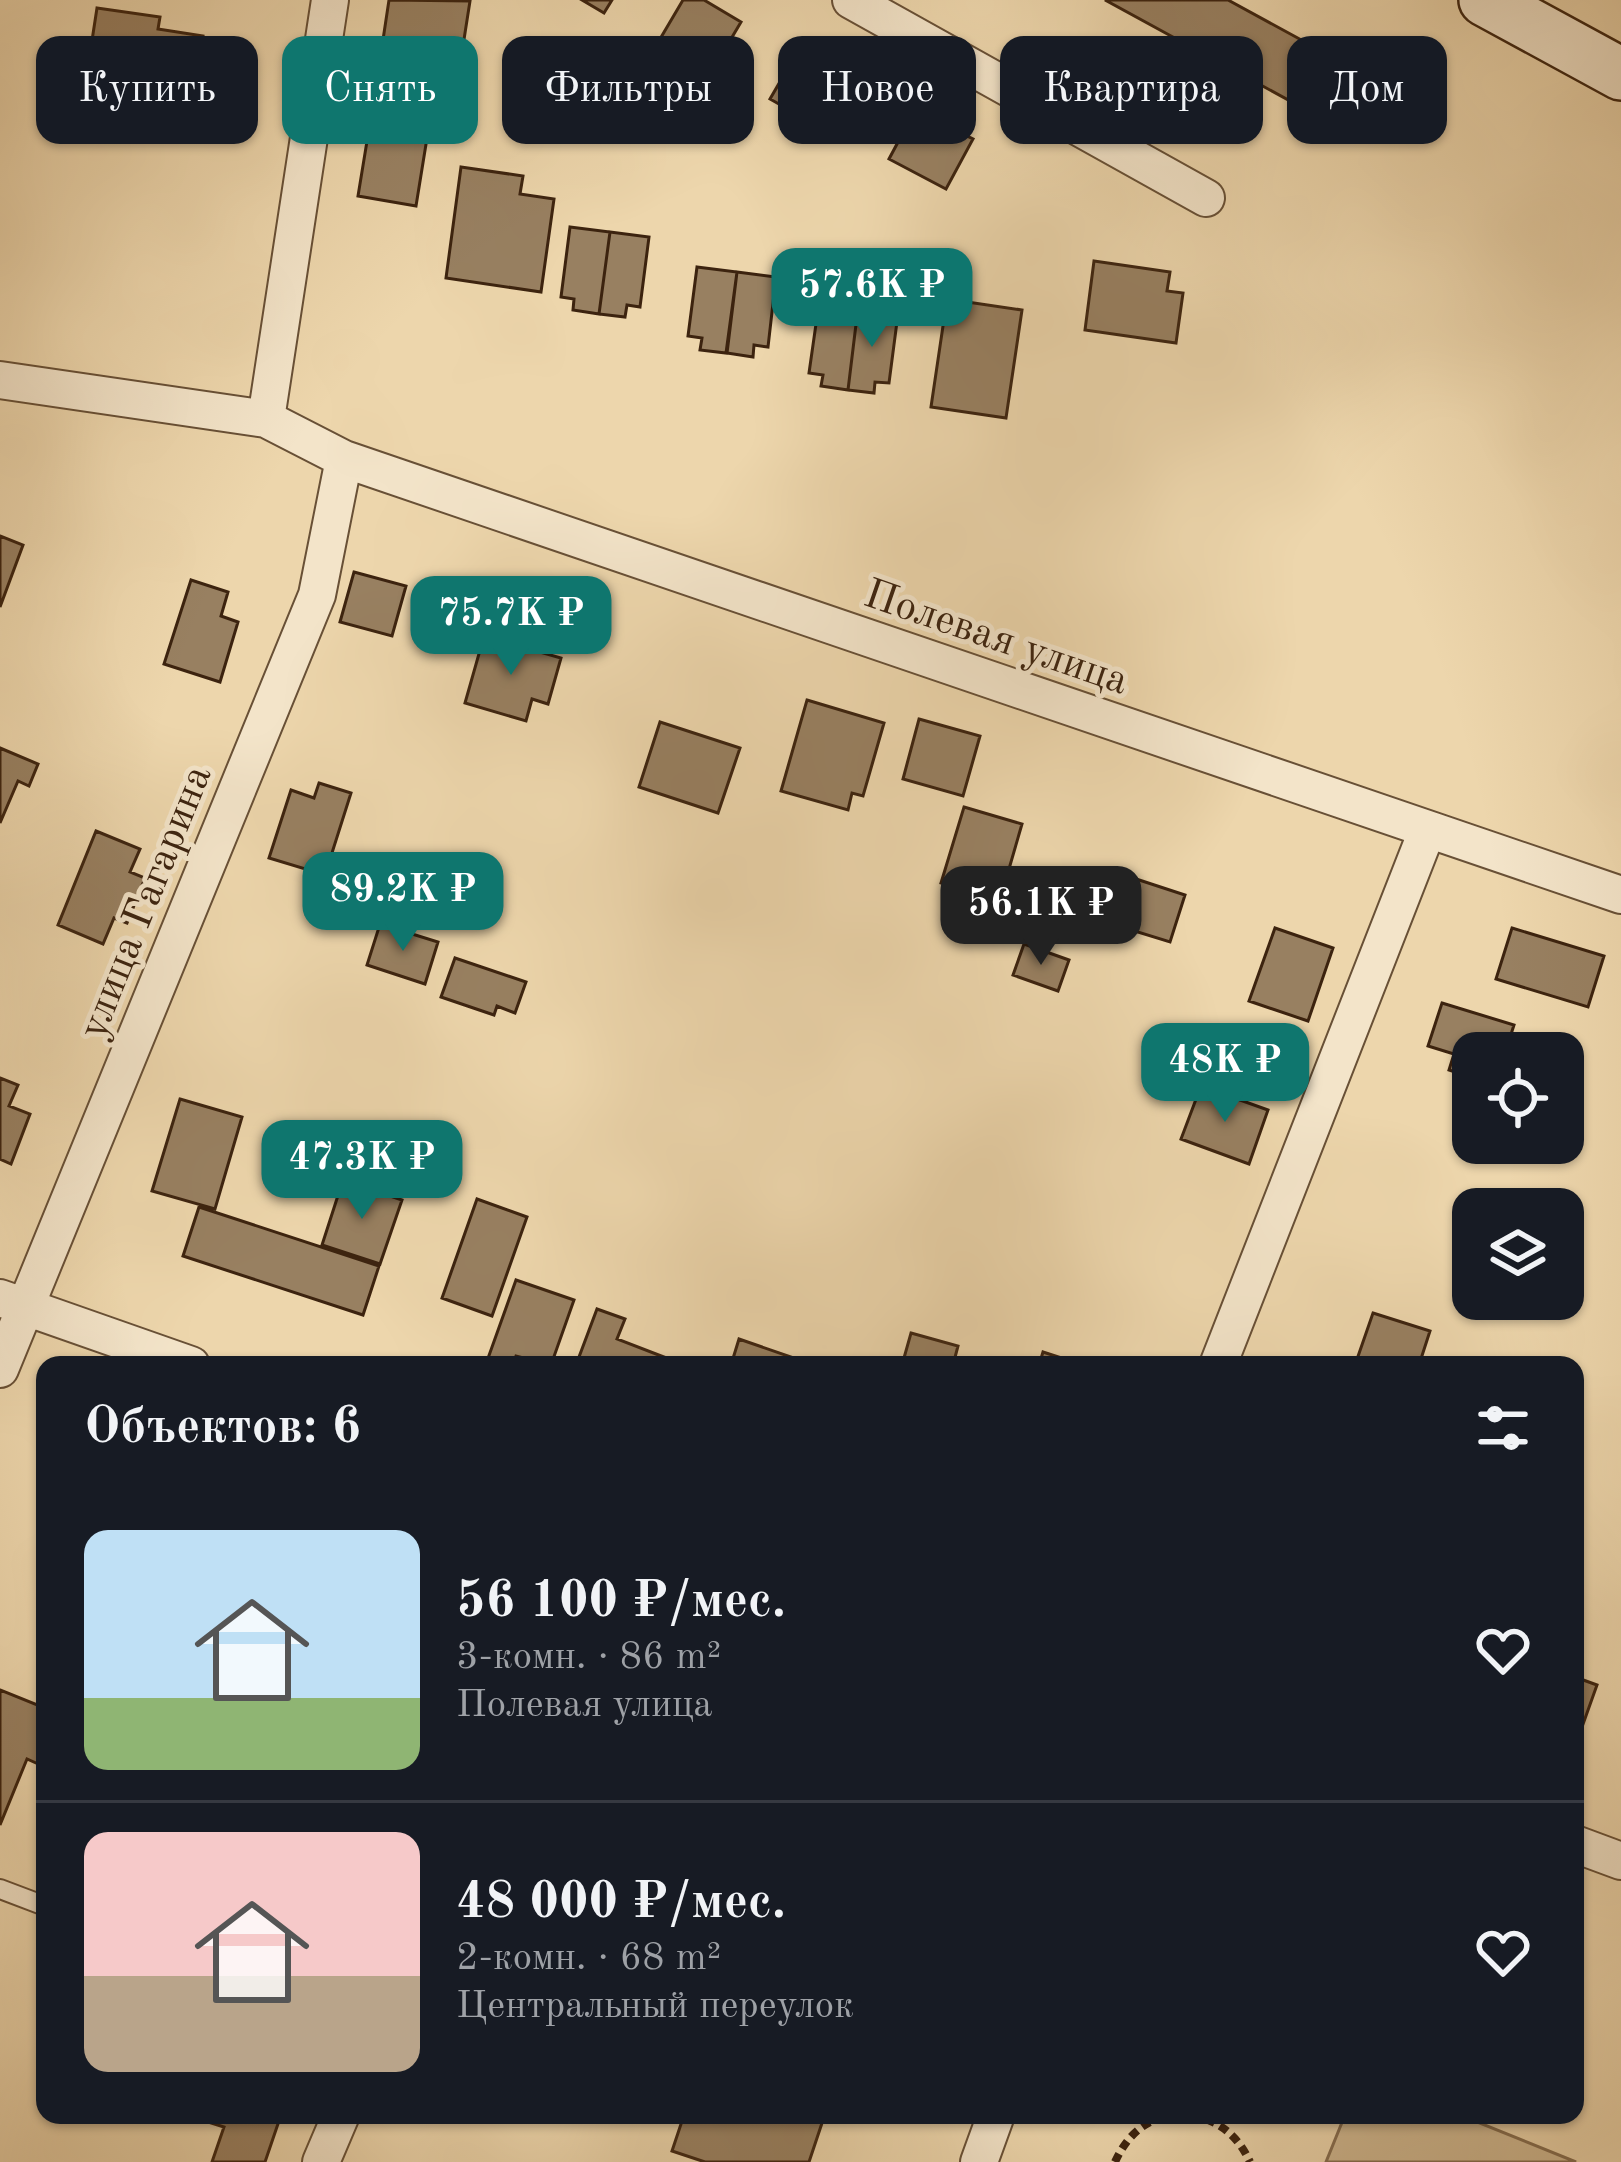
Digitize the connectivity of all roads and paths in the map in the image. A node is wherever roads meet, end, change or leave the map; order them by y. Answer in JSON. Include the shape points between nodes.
{"nodes":[{"id":1,"x":330,"y":0,"type":"edge"},
{"id":2,"x":851,"y":0,"type":"edge"},
{"id":3,"x":1485,"y":0,"type":"edge"},
{"id":4,"x":1621,"y":74,"type":"edge"},
{"id":5,"x":1205,"y":198,"type":"dead end"},
{"id":6,"x":0,"y":380,"type":"edge"},
{"id":7,"x":266,"y":419,"type":"junction"},
{"id":8,"x":344,"y":459,"type":"junction"},
{"id":9,"x":1427,"y":831,"type":"junction"},
{"id":10,"x":1621,"y":895,"type":"edge"},
{"id":11,"x":13,"y":1302,"type":"edge"},
{"id":12,"x":166,"y":1356,"type":"edge"},
{"id":13,"x":1222,"y":1356,"type":"edge"},
{"id":14,"x":0,"y":1369,"type":"edge"},
{"id":15,"x":1584,"y":1848,"type":"edge"},
{"id":16,"x":1621,"y":1862,"type":"edge"},
{"id":17,"x":0,"y":1889,"type":"edge"},
{"id":18,"x":36,"y":1903,"type":"edge"},
{"id":19,"x":337,"y":2124,"type":"edge"},
{"id":20,"x":993,"y":2124,"type":"edge"},
{"id":21,"x":1148,"y":2124,"type":"edge"},
{"id":22,"x":1217,"y":2124,"type":"edge"},
{"id":23,"x":321,"y":2162,"type":"edge"},
{"id":24,"x":979,"y":2162,"type":"edge"},
{"id":25,"x":1115,"y":2162,"type":"edge"},
{"id":26,"x":1250,"y":2162,"type":"edge"}],
"edges":[{"from":1,"to":7,"type":"street"},
{"from":2,"to":5,"type":"street"},
{"from":3,"to":4,"type":"main road"},
{"from":6,"to":7,"type":"street","name":"Полевая улица"},
{"from":7,"to":8,"type":"street","name":"Полевая улица"},
{"from":8,"to":9,"type":"street","name":"Полевая улица"},
{"from":8,"to":11,"type":"street","name":"улица Гагарина","via":[[317,595]]},
{"from":9,"to":10,"type":"street","name":"Полевая улица"},
{"from":9,"to":13,"type":"street"},
{"from":11,"to":12,"type":"street"},
{"from":11,"to":14,"type":"street","name":"улица Гагарина"},
{"from":15,"to":16,"type":"street"},
{"from":17,"to":18,"type":"lane"},
{"from":19,"to":23,"type":"street"},
{"from":20,"to":24,"type":"street"},
{"from":21,"to":25,"type":"path"},
{"from":22,"to":26,"type":"path"}]}
